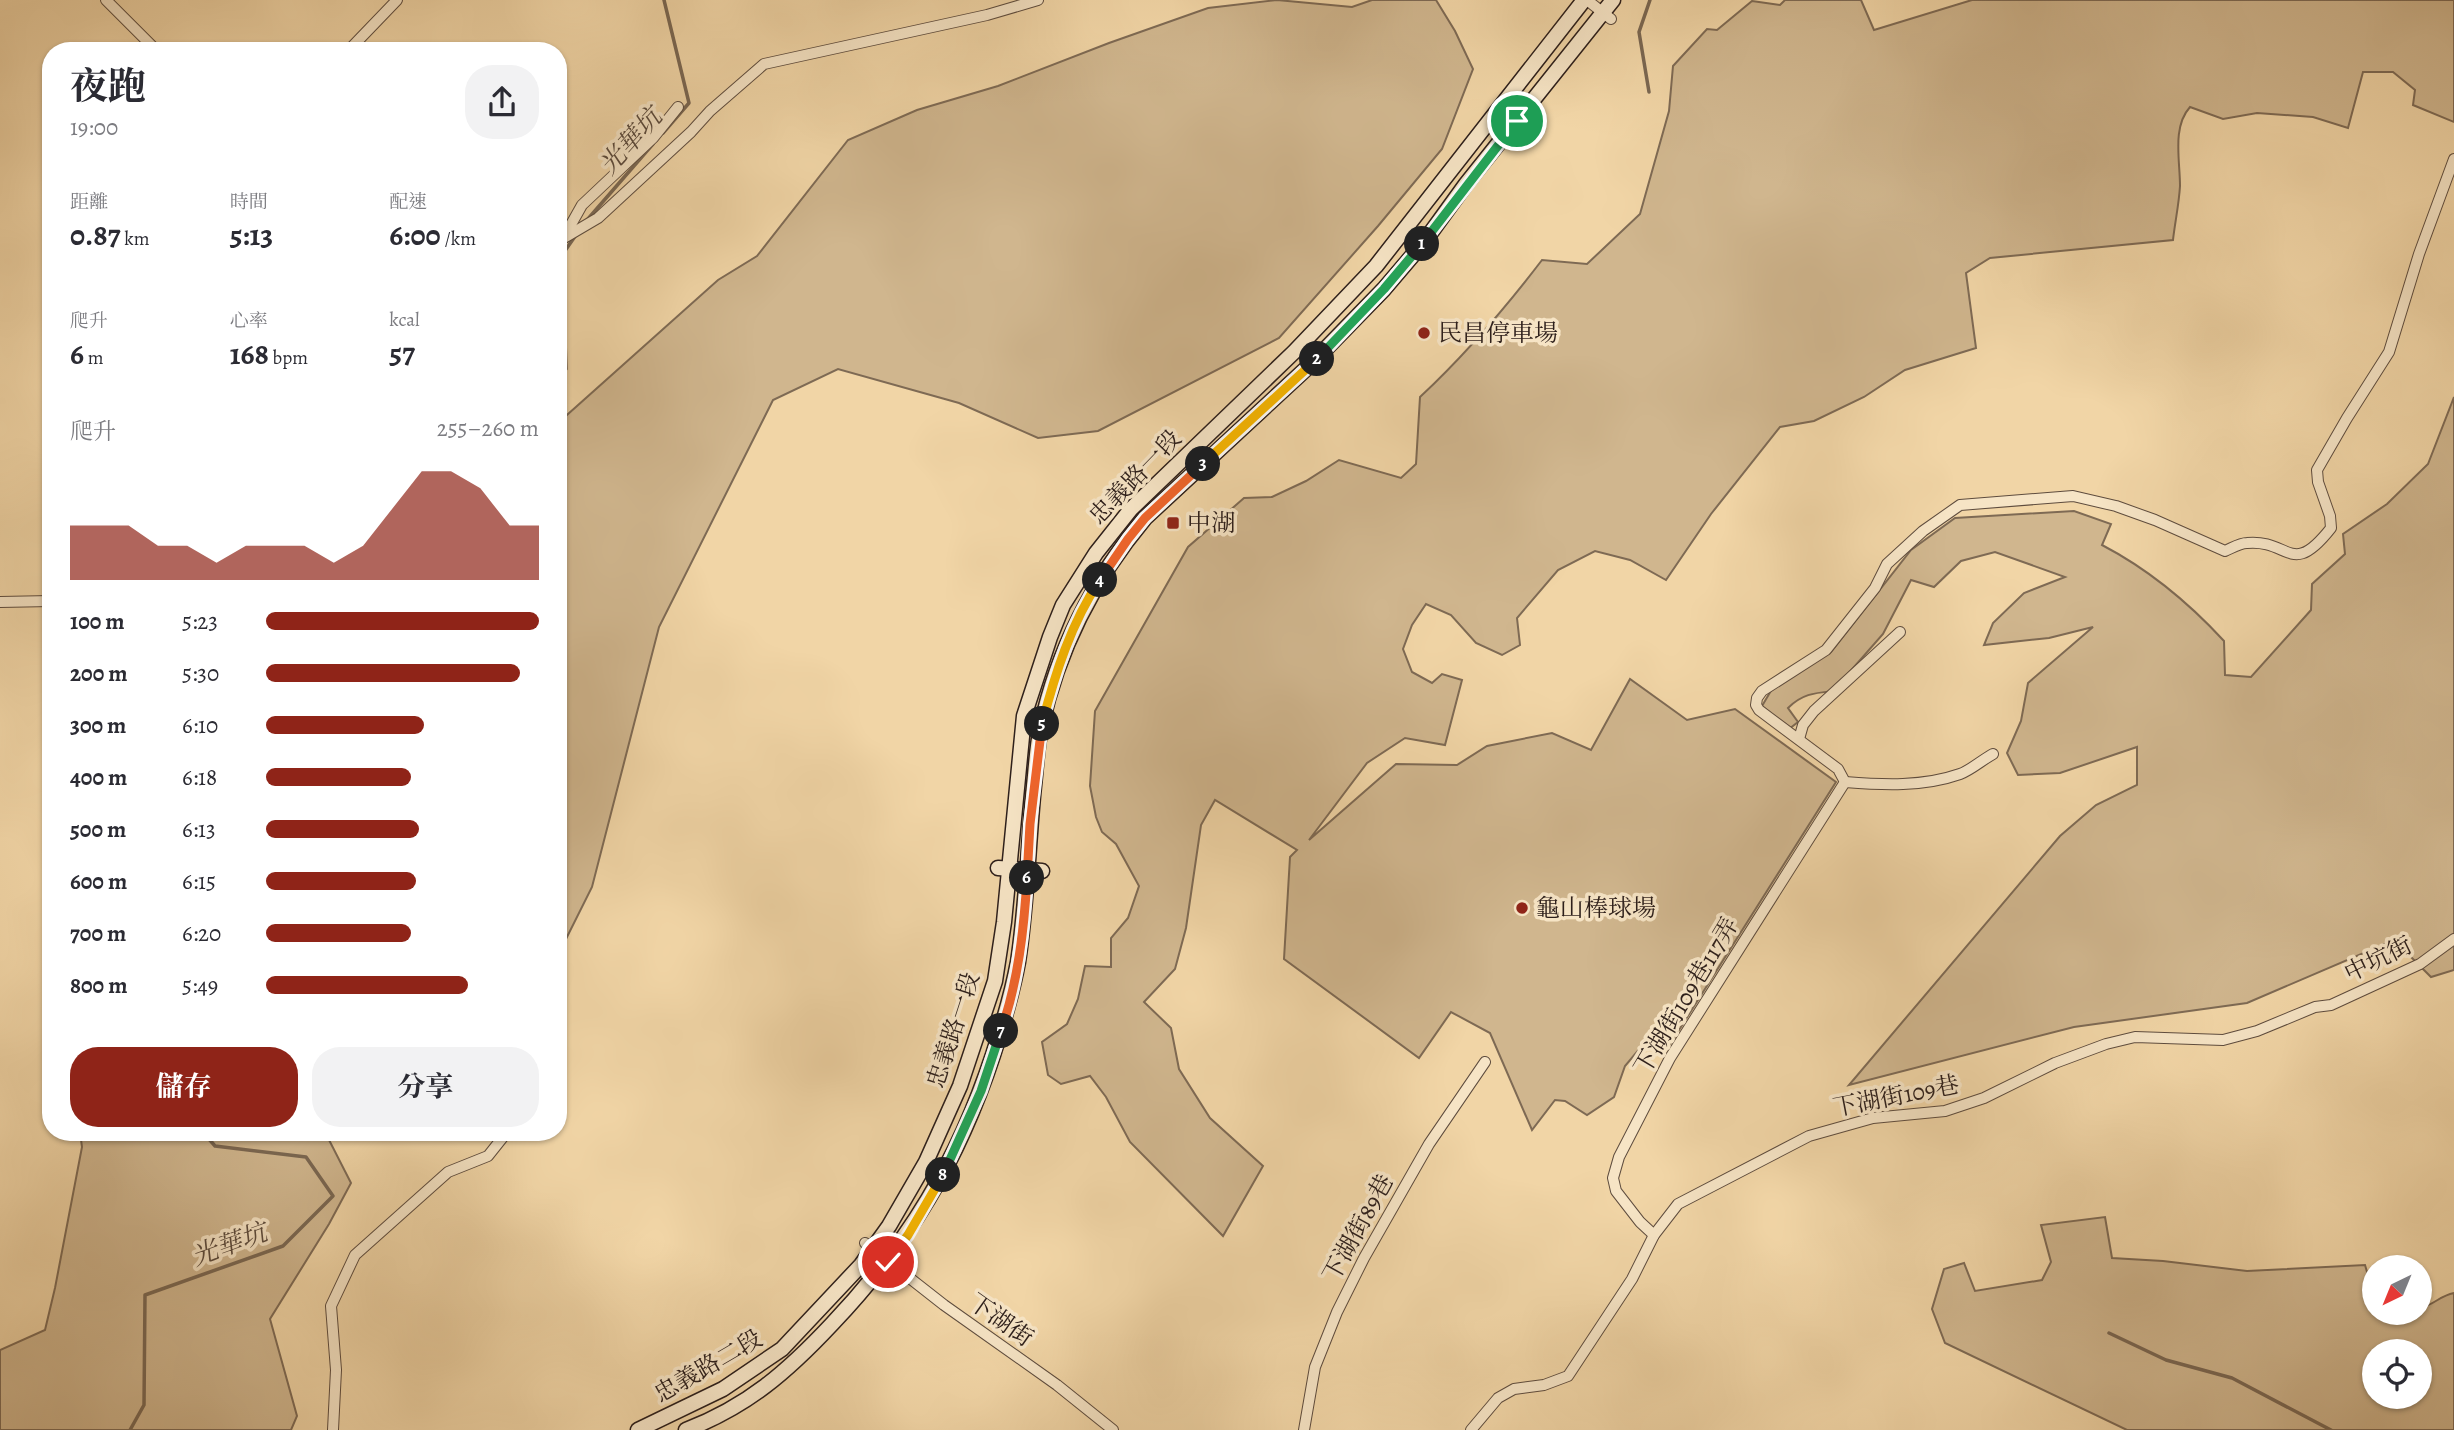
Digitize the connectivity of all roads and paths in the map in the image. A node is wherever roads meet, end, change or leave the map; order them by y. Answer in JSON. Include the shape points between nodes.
{"nodes":[{"id":1,"x":106,"y":0,"type":"edge"},
{"id":2,"x":397,"y":0,"type":"edge"},
{"id":3,"x":1038,"y":0,"type":"edge"},
{"id":4,"x":1586,"y":0,"type":"edge"},
{"id":5,"x":1613,"y":0,"type":"edge"},
{"id":6,"x":1606,"y":15,"type":"junction"},
{"id":7,"x":147,"y":42,"type":"edge"},
{"id":8,"x":357,"y":42,"type":"edge"},
{"id":9,"x":678,"y":107,"type":"dead end"},
{"id":10,"x":2454,"y":159,"type":"edge"},
{"id":11,"x":567,"y":229,"type":"edge"},
{"id":12,"x":567,"y":236,"type":"edge"},
{"id":13,"x":1290,"y":349,"type":"junction"},
{"id":14,"x":1312,"y":371,"type":"junction"},
{"id":15,"x":0,"y":601,"type":"edge"},
{"id":16,"x":42,"y":601,"type":"edge"},
{"id":17,"x":1900,"y":632,"type":"dead end"},
{"id":18,"x":1800,"y":738,"type":"junction"},
{"id":19,"x":1993,"y":754,"type":"dead end"},
{"id":20,"x":1845,"y":782,"type":"junction"},
{"id":21,"x":1004,"y":868,"type":"junction"},
{"id":22,"x":1035,"y":870,"type":"junction"},
{"id":23,"x":2454,"y":939,"type":"edge"},
{"id":24,"x":2315,"y":1007,"type":"joint"},
{"id":25,"x":1485,"y":1062,"type":"dead end"},
{"id":26,"x":500,"y":1141,"type":"edge"},
{"id":27,"x":1654,"y":1235,"type":"junction"},
{"id":28,"x":869,"y":1247,"type":"junction"},
{"id":29,"x":888,"y":1262,"type":"junction"},
{"id":30,"x":796,"y":1362,"type":"joint"},
{"id":31,"x":725,"y":1413,"type":"junction"},
{"id":32,"x":333,"y":1430,"type":"edge"},
{"id":33,"x":638,"y":1430,"type":"edge"},
{"id":34,"x":686,"y":1430,"type":"edge"},
{"id":35,"x":707,"y":1430,"type":"edge"},
{"id":36,"x":1113,"y":1430,"type":"edge"},
{"id":37,"x":1304,"y":1430,"type":"edge"},
{"id":38,"x":1471,"y":1430,"type":"edge"}],
"edges":[{"from":1,"to":7,"type":"street"},
{"from":2,"to":8,"type":"street"},
{"from":3,"to":12,"type":"street","via":[[764,64],[598,218]]},
{"from":4,"to":6,"type":"street"},
{"from":4,"to":13,"type":"main road","name":"忠義路一段","via":[[1389,251],[1345,301]]},
{"from":5,"to":6,"type":"main road","name":"忠義路一段"},
{"from":6,"to":14,"type":"main road","name":"忠義路一段","via":[[1466,184],[1424,242]]},
{"from":9,"to":11,"type":"street","via":[[653,138],[582,205]]},
{"from":10,"to":18,"type":"street","via":[[2418,254],[2389,352],[2317,470],[2331,528],[2311,550],[2298,555],[2246,542],[2225,551],[2116,506],[2073,496],[1960,505],[1887,564],[1875,588],[1826,650],[1757,698],[1759,709]]},
{"from":13,"to":14,"type":"main road"},
{"from":13,"to":21,"type":"main road","name":"忠義路一段","via":[[1131,509],[1063,605],[1024,716]]},
{"from":14,"to":22,"type":"main road","name":"忠義路一段","via":[[1145,518],[1078,616],[1041,729]]},
{"from":15,"to":16,"type":"street"},
{"from":17,"to":18,"type":"street","via":[[1814,711],[1802,725]]},
{"from":18,"to":20,"type":"street","via":[[1838,769]]},
{"from":19,"to":20,"type":"street","via":[[1962,774],[1919,783]]},
{"from":20,"to":27,"type":"street","name":"下湖街109巷117弄","via":[[1670,1058],[1619,1157],[1613,1178],[1616,1191]]},
{"from":21,"to":22,"type":"main road"},
{"from":21,"to":28,"type":"main road","name":"忠義路一段","via":[[1001,952],[979,1036],[926,1162]]},
{"from":22,"to":29,"type":"main road","name":"忠義路一段","via":[[1009,1005],[981,1091],[933,1194]]},
{"from":23,"to":24,"type":"street","name":"中坑街","via":[[2420,964],[2331,1005]]},
{"from":24,"to":27,"type":"street","name":"下湖街109巷","via":[[2223,1040],[2135,1037],[2106,1044],[1945,1111],[1873,1118],[1809,1136],[1678,1204]]},
{"from":25,"to":37,"type":"street","name":"下湖街89巷","via":[[1429,1144],[1336,1312],[1315,1367]]},
{"from":26,"to":32,"type":"street","via":[[488,1156],[448,1172],[355,1255],[331,1306],[336,1370]]},
{"from":27,"to":38,"type":"street","name":"下湖街109巷","via":[[1632,1279],[1568,1376],[1514,1389],[1498,1398]]},
{"from":28,"to":29,"type":"street","name":"下湖街"},
{"from":28,"to":33,"type":"main road","name":"忠義路二段","via":[[848,1281],[782,1349],[723,1389]]},
{"from":29,"to":30,"type":"main road","name":"忠義路一段"},
{"from":29,"to":36,"type":"street","name":"下湖街"},
{"from":30,"to":31,"type":"main road","name":"忠義路二段"},
{"from":31,"to":34,"type":"main road","name":"忠義路二段"},
{"from":31,"to":35,"type":"street"}]}
